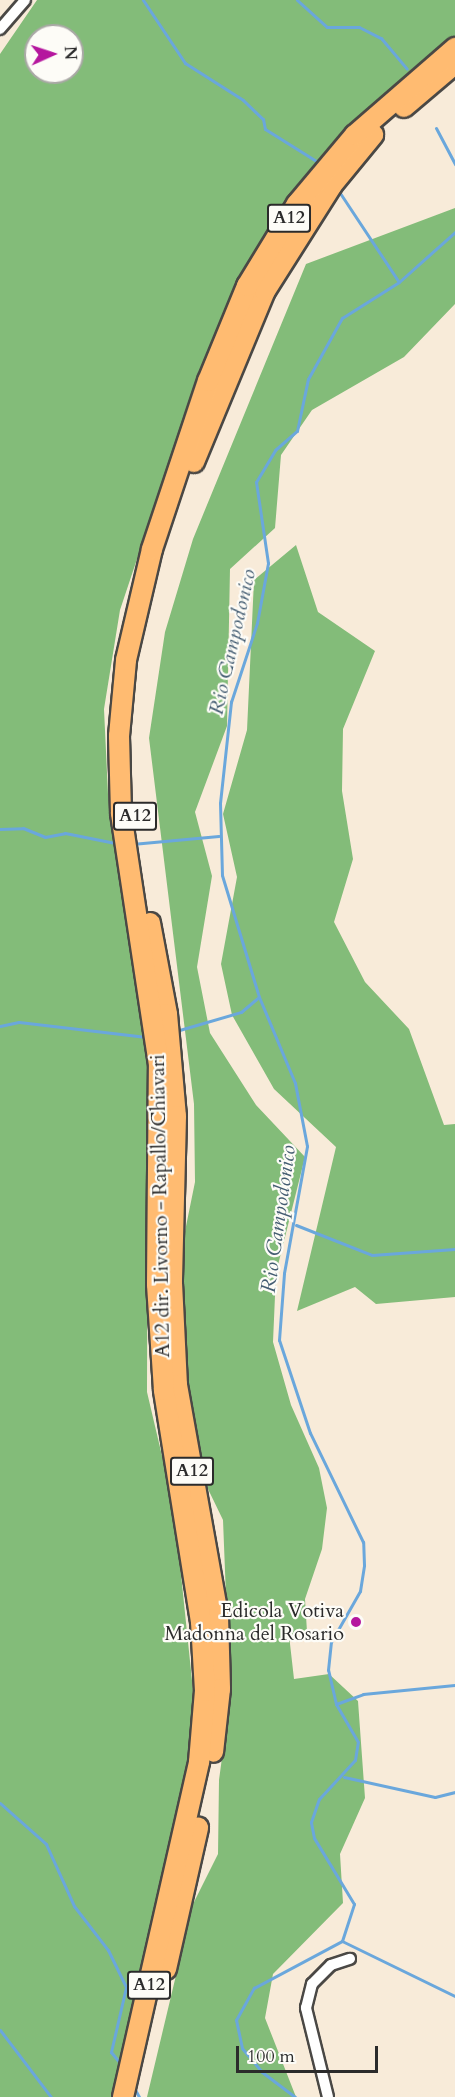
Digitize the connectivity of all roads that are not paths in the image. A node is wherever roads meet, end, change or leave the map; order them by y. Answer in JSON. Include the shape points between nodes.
{"nodes":[{"id":1,"x":25,"y":0,"type":"edge"},
{"id":2,"x":0,"y":29,"type":"edge"},
{"id":3,"x":455,"y":48,"type":"edge"},
{"id":4,"x":455,"y":64,"type":"edge"},
{"id":5,"x":196,"y":437,"type":"junction"},
{"id":6,"x":181,"y":1874,"type":"junction"},
{"id":7,"x":350,"y":1959,"type":"dead end"},
{"id":8,"x":123,"y":2097,"type":"edge"},
{"id":9,"x":136,"y":2097,"type":"edge"},
{"id":10,"x":328,"y":2097,"type":"edge"}],
"edges":[{"from":1,"to":2,"type":"street"},
{"from":3,"to":5,"type":"highway","number":"A12","via":[[355,135],[297,204],[247,286]]},
{"from":4,"to":5,"type":"highway","number":"A12","via":[[369,139],[299,233],[265,291]]},
{"from":5,"to":6,"type":"highway","name":"A12 dir. Livorno - Rapallo/Chiavari","number":"A12","via":[[158,552],[125,736],[138,896],[166,1064],[157,1284],[164,1390],[201,1622],[205,1691],[199,1761]]},
{"from":6,"to":8,"type":"highway","name":"A12 dir. Livorno - Rapallo/Chiavari","number":"A12"},
{"from":6,"to":9,"type":"highway","number":"A12"},
{"from":7,"to":10,"type":"street","via":[[331,1965],[312,1984],[306,2008]]}]}
